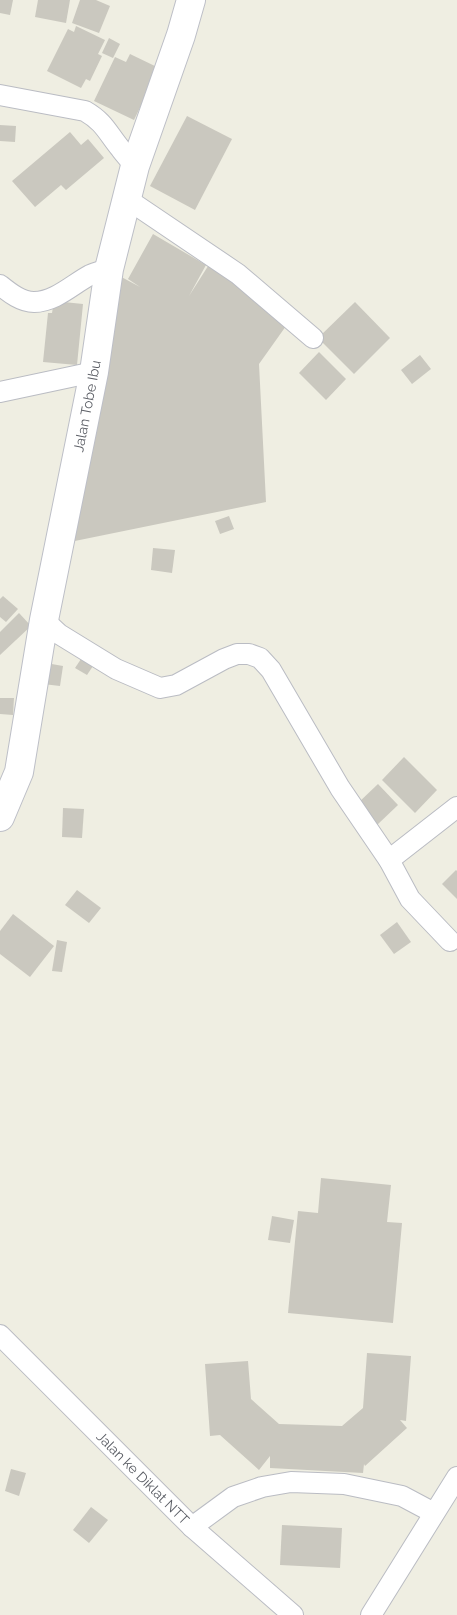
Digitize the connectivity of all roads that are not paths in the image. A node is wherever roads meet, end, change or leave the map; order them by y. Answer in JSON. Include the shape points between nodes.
{"nodes":[{"id":1,"x":191,"y":0,"type":"edge"},
{"id":2,"x":0,"y":95,"type":"edge"},
{"id":3,"x":135,"y":166,"type":"junction"},
{"id":4,"x":127,"y":199,"type":"junction"},
{"id":5,"x":109,"y":269,"type":"junction"},
{"id":6,"x":0,"y":285,"type":"edge"},
{"id":7,"x":313,"y":338,"type":"dead end"},
{"id":8,"x":94,"y":372,"type":"junction"},
{"id":9,"x":0,"y":392,"type":"edge"},
{"id":10,"x":44,"y":620,"type":"junction"},
{"id":11,"x":457,"y":807,"type":"edge"},
{"id":12,"x":0,"y":816,"type":"edge"},
{"id":13,"x":389,"y":860,"type":"junction"},
{"id":14,"x":450,"y":941,"type":"dead end"},
{"id":15,"x":0,"y":1335,"type":"edge"},
{"id":16,"x":457,"y":1477,"type":"edge"},
{"id":17,"x":434,"y":1513,"type":"junction"},
{"id":18,"x":192,"y":1528,"type":"junction"},
{"id":19,"x":293,"y":1615,"type":"edge"},
{"id":20,"x":371,"y":1615,"type":"edge"}],
"edges":[{"from":1,"to":3,"type":"street","name":"Jalan Tobe Ibu"},
{"from":2,"to":3,"type":"street","via":[[86,111],[109,131]]},
{"from":3,"to":4,"type":"street","name":"Jalan Tobe Ibu"},
{"from":4,"to":5,"type":"street","name":"Jalan Tobe Ibu"},
{"from":4,"to":7,"type":"street","via":[[238,274]]},
{"from":5,"to":6,"type":"street","via":[[92,274],[60,294],[34,302],[14,296]]},
{"from":5,"to":8,"type":"street","name":"Jalan Tobe Ibu"},
{"from":8,"to":9,"type":"street"},
{"from":8,"to":10,"type":"street","name":"Jalan Tobe Ibu"},
{"from":10,"to":12,"type":"street","name":"Jalan Tobe Ibu","via":[[19,772]]},
{"from":10,"to":13,"type":"street","via":[[59,634],[116,670],[160,688],[176,685],[237,654],[260,658],[271,670],[340,788]]},
{"from":11,"to":13,"type":"street"},
{"from":13,"to":14,"type":"street","via":[[410,899]]},
{"from":15,"to":18,"type":"street","name":"Jalan ke Diklat NTT"},
{"from":16,"to":17,"type":"street"},
{"from":17,"to":18,"type":"street","via":[[402,1496],[344,1484],[291,1482],[262,1486],[233,1497]]},
{"from":17,"to":20,"type":"street"},
{"from":18,"to":19,"type":"street","name":"Jalan ke Diklat NTT"}]}
